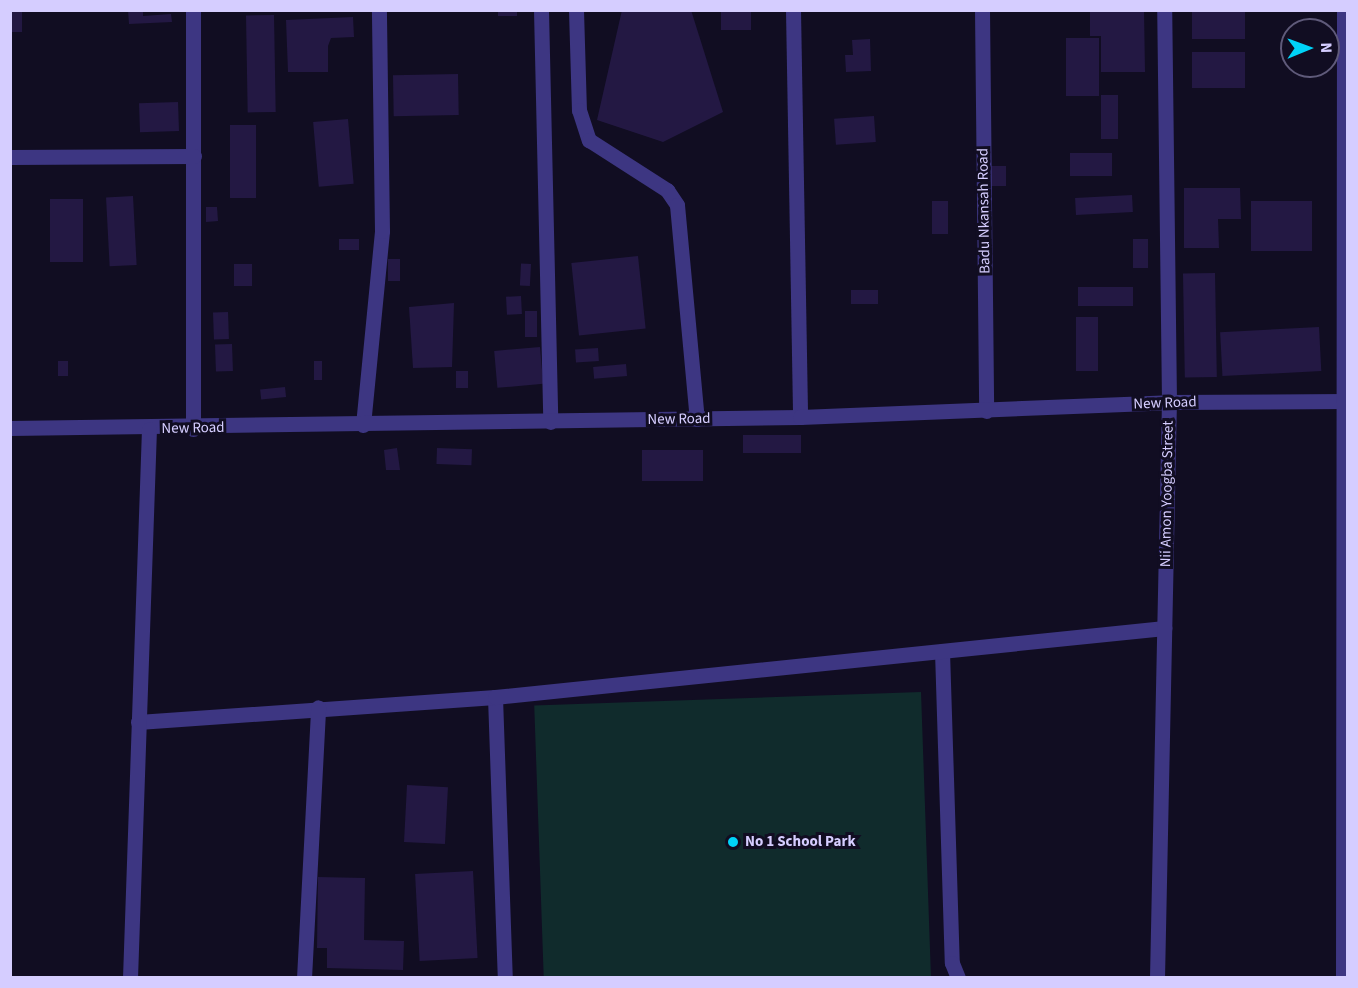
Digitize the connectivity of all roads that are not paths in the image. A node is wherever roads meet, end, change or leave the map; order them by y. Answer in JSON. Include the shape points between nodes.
{"nodes":[{"id":1,"x":193,"y":10,"type":"edge"},
{"id":2,"x":379,"y":10,"type":"edge"},
{"id":3,"x":541,"y":10,"type":"edge"},
{"id":4,"x":576,"y":10,"type":"edge"},
{"id":5,"x":793,"y":10,"type":"edge"},
{"id":6,"x":982,"y":10,"type":"edge"},
{"id":7,"x":1164,"y":10,"type":"edge"},
{"id":8,"x":1344,"y":10,"type":"edge"},
{"id":9,"x":194,"y":156,"type":"junction"},
{"id":10,"x":10,"y":157,"type":"edge"},
{"id":11,"x":1345,"y":170,"type":"edge"},
{"id":12,"x":1344,"y":401,"type":"edge"},
{"id":13,"x":1169,"y":402,"type":"junction"},
{"id":14,"x":986,"y":411,"type":"junction"},
{"id":15,"x":800,"y":417,"type":"junction"},
{"id":16,"x":698,"y":419,"type":"junction"},
{"id":17,"x":549,"y":422,"type":"junction"},
{"id":18,"x":363,"y":425,"type":"junction"},
{"id":19,"x":10,"y":428,"type":"edge"},
{"id":20,"x":149,"y":429,"type":"junction"},
{"id":21,"x":193,"y":429,"type":"junction"},
{"id":22,"x":1164,"y":628,"type":"junction"},
{"id":23,"x":942,"y":651,"type":"junction"},
{"id":24,"x":495,"y":697,"type":"junction"},
{"id":25,"x":318,"y":707,"type":"junction"},
{"id":26,"x":138,"y":722,"type":"junction"},
{"id":27,"x":130,"y":978,"type":"edge"},
{"id":28,"x":304,"y":978,"type":"edge"},
{"id":29,"x":505,"y":978,"type":"edge"},
{"id":30,"x":958,"y":978,"type":"edge"},
{"id":31,"x":1157,"y":978,"type":"edge"},
{"id":32,"x":1343,"y":978,"type":"edge"}],
"edges":[{"from":1,"to":9,"type":"street"},
{"from":2,"to":18,"type":"street","via":[[382,231]]},
{"from":3,"to":17,"type":"street"},
{"from":4,"to":16,"type":"street","via":[[579,110],[589,140],[667,190],[677,205]]},
{"from":5,"to":15,"type":"street"},
{"from":6,"to":14,"type":"street","name":"Badu Nkansah Road"},
{"from":7,"to":13,"type":"street","name":"Nii Amon Yoogba Street"},
{"from":8,"to":11,"type":"street"},
{"from":9,"to":10,"type":"street"},
{"from":9,"to":21,"type":"street"},
{"from":11,"to":12,"type":"street"},
{"from":12,"to":13,"type":"street","name":"New Road"},
{"from":12,"to":32,"type":"street"},
{"from":13,"to":14,"type":"street","name":"New Road"},
{"from":13,"to":22,"type":"street","name":"Nii Amon Yoogba Street"},
{"from":14,"to":15,"type":"street","name":"New Road"},
{"from":15,"to":16,"type":"street","name":"New Road"},
{"from":16,"to":17,"type":"street","name":"New Road"},
{"from":17,"to":18,"type":"street","name":"New Road"},
{"from":18,"to":21,"type":"street","name":"New Road"},
{"from":19,"to":20,"type":"street","name":"New Road"},
{"from":20,"to":21,"type":"street","name":"New Road"},
{"from":20,"to":26,"type":"street"},
{"from":22,"to":23,"type":"street"},
{"from":22,"to":31,"type":"street","name":"Nii Amon Yoogba Street"},
{"from":23,"to":24,"type":"street"},
{"from":23,"to":30,"type":"street","via":[[952,963]]},
{"from":24,"to":25,"type":"street"},
{"from":24,"to":29,"type":"street"},
{"from":25,"to":26,"type":"street"},
{"from":25,"to":28,"type":"street"},
{"from":26,"to":27,"type":"street"}]}
